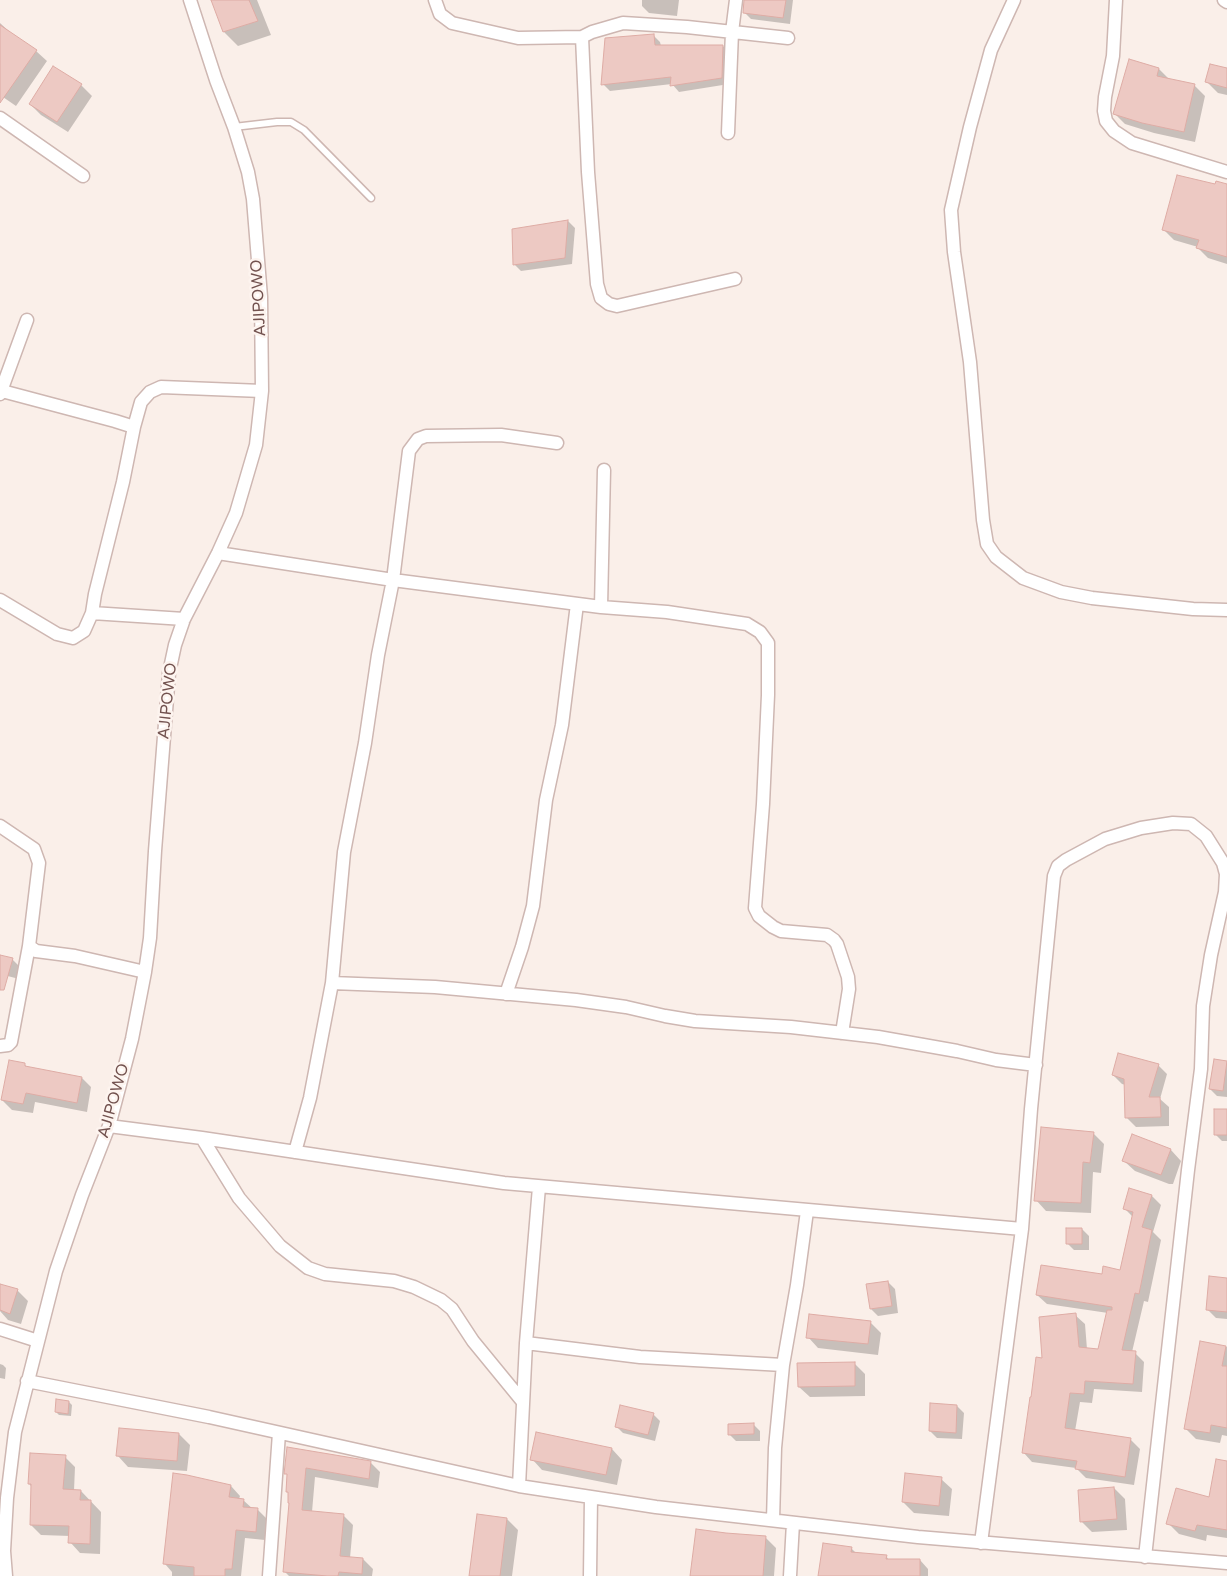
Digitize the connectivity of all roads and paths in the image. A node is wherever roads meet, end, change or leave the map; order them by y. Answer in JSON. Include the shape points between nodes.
{"nodes":[{"id":1,"x":190,"y":0,"type":"edge"},
{"id":2,"x":435,"y":0,"type":"edge"},
{"id":3,"x":736,"y":0,"type":"edge"},
{"id":4,"x":1014,"y":0,"type":"edge"},
{"id":5,"x":1116,"y":0,"type":"edge"},
{"id":6,"x":732,"y":32,"type":"junction"},
{"id":7,"x":582,"y":38,"type":"junction"},
{"id":8,"x":788,"y":38,"type":"dead end"},
{"id":9,"x":0,"y":118,"type":"edge"},
{"id":10,"x":234,"y":127,"type":"junction"},
{"id":11,"x":728,"y":133,"type":"dead end"},
{"id":12,"x":1227,"y":172,"type":"edge"},
{"id":13,"x":83,"y":176,"type":"dead end"},
{"id":14,"x":371,"y":198,"type":"dead end"},
{"id":15,"x":735,"y":279,"type":"dead end"},
{"id":16,"x":27,"y":320,"type":"dead end"},
{"id":17,"x":262,"y":391,"type":"junction"},
{"id":18,"x":1,"y":393,"type":"edge"},
{"id":19,"x":134,"y":427,"type":"junction"},
{"id":20,"x":558,"y":443,"type":"dead end"},
{"id":21,"x":604,"y":470,"type":"dead end"},
{"id":22,"x":218,"y":553,"type":"junction"},
{"id":23,"x":392,"y":580,"type":"junction"},
{"id":24,"x":0,"y":600,"type":"edge"},
{"id":25,"x":577,"y":604,"type":"junction"},
{"id":26,"x":601,"y":607,"type":"junction"},
{"id":27,"x":1227,"y":610,"type":"edge"},
{"id":28,"x":92,"y":613,"type":"junction"},
{"id":29,"x":184,"y":619,"type":"junction"},
{"id":30,"x":0,"y":826,"type":"edge"},
{"id":31,"x":29,"y":946,"type":"junction"},
{"id":32,"x":145,"y":972,"type":"junction"},
{"id":33,"x":332,"y":983,"type":"junction"},
{"id":34,"x":506,"y":994,"type":"junction"},
{"id":35,"x":842,"y":1033,"type":"junction"},
{"id":36,"x":0,"y":1046,"type":"edge"},
{"id":37,"x":1036,"y":1065,"type":"junction"},
{"id":38,"x":109,"y":1126,"type":"junction"},
{"id":39,"x":202,"y":1138,"type":"junction"},
{"id":40,"x":295,"y":1152,"type":"junction"},
{"id":41,"x":539,"y":1187,"type":"junction"},
{"id":42,"x":807,"y":1211,"type":"junction"},
{"id":43,"x":1022,"y":1229,"type":"junction"},
{"id":44,"x":0,"y":1330,"type":"edge"},
{"id":45,"x":38,"y":1341,"type":"junction"},
{"id":46,"x":526,"y":1343,"type":"junction"},
{"id":47,"x":783,"y":1365,"type":"junction"},
{"id":48,"x":27,"y":1381,"type":"junction"},
{"id":49,"x":523,"y":1402,"type":"junction"},
{"id":50,"x":279,"y":1433,"type":"junction"},
{"id":51,"x":518,"y":1486,"type":"junction"},
{"id":52,"x":592,"y":1497,"type":"junction"},
{"id":53,"x":773,"y":1520,"type":"junction"},
{"id":54,"x":793,"y":1523,"type":"junction"},
{"id":55,"x":3,"y":1531,"type":"edge"},
{"id":56,"x":981,"y":1543,"type":"junction"},
{"id":57,"x":1144,"y":1558,"type":"junction"},
{"id":58,"x":1227,"y":1563,"type":"edge"},
{"id":59,"x":6,"y":1576,"type":"edge"},
{"id":60,"x":269,"y":1576,"type":"edge"},
{"id":61,"x":590,"y":1576,"type":"edge"},
{"id":62,"x":790,"y":1576,"type":"edge"}],
"edges":[{"from":1,"to":10,"type":"street","name":"AJIPOWO"},
{"from":2,"to":7,"type":"street","via":[[440,14],[463,26],[518,38]]},
{"from":3,"to":6,"type":"street"},
{"from":4,"to":27,"type":"street","via":[[991,50],[951,210],[970,362],[987,544],[996,557],[1023,578],[1061,592],[1193,609]]},
{"from":5,"to":12,"type":"street","via":[[1113,56],[1105,98],[1106,121],[1132,143]]},
{"from":6,"to":7,"type":"street","via":[[623,23]]},
{"from":6,"to":8,"type":"street"},
{"from":6,"to":11,"type":"street"},
{"from":7,"to":15,"type":"street","via":[[588,172],[597,284],[601,298],[617,306]]},
{"from":9,"to":13,"type":"street"},
{"from":10,"to":14,"type":"lane","via":[[291,122],[304,130]]},
{"from":10,"to":17,"type":"street","name":"AJIPOWO","via":[[248,172],[252,199],[261,297]]},
{"from":16,"to":18,"type":"street"},
{"from":17,"to":19,"type":"street","via":[[161,387],[150,392],[141,402]]},
{"from":17,"to":22,"type":"street","name":"AJIPOWO","via":[[256,445],[236,513]]},
{"from":18,"to":19,"type":"street"},
{"from":19,"to":28,"type":"street"},
{"from":20,"to":23,"type":"street","via":[[501,435],[426,436],[418,439],[409,451]]},
{"from":21,"to":26,"type":"street"},
{"from":22,"to":23,"type":"street"},
{"from":22,"to":29,"type":"street","name":"AJIPOWO"},
{"from":23,"to":25,"type":"street"},
{"from":23,"to":33,"type":"street","via":[[344,852]]},
{"from":24,"to":28,"type":"street","via":[[57,634],[73,638],[84,631]]},
{"from":25,"to":26,"type":"street"},
{"from":25,"to":34,"type":"street","via":[[562,725],[546,800],[533,906]]},
{"from":26,"to":35,"type":"street","via":[[667,612],[747,624],[760,632],[768,643],[763,804],[754,908],[759,916],[781,931],[827,935],[837,944],[849,988]]},
{"from":28,"to":29,"type":"street"},
{"from":29,"to":32,"type":"street","name":"AJIPOWO","via":[[168,673]]},
{"from":30,"to":31,"type":"street","via":[[34,849],[39,863]]},
{"from":31,"to":32,"type":"street","via":[[36,951]]},
{"from":31,"to":36,"type":"street","via":[[11,1042]]},
{"from":32,"to":38,"type":"street","name":"AJIPOWO","via":[[132,1039]]},
{"from":33,"to":34,"type":"street","via":[[435,987]]},
{"from":33,"to":40,"type":"street","via":[[310,1098]]},
{"from":34,"to":35,"type":"street","via":[[626,1007],[695,1021]]},
{"from":35,"to":37,"type":"street"},
{"from":37,"to":43,"type":"street"},
{"from":37,"to":57,"type":"street","via":[[1054,876],[1058,866],[1105,839],[1141,828],[1191,824],[1206,836],[1223,863],[1225,892],[1203,1006],[1201,1069]]},
{"from":38,"to":39,"type":"street"},
{"from":38,"to":45,"type":"street","name":"AJIPOWO","via":[[56,1271]]},
{"from":39,"to":40,"type":"street"},
{"from":39,"to":49,"type":"street","via":[[239,1198],[280,1246],[308,1268],[325,1274],[394,1281],[441,1300],[452,1309],[473,1341]]},
{"from":40,"to":41,"type":"street"},
{"from":41,"to":42,"type":"street"},
{"from":41,"to":46,"type":"street"},
{"from":42,"to":43,"type":"street"},
{"from":42,"to":47,"type":"street","via":[[798,1285]]},
{"from":43,"to":56,"type":"street"},
{"from":44,"to":45,"type":"street"},
{"from":45,"to":48,"type":"street","name":"AJIPOWO"},
{"from":46,"to":47,"type":"street","via":[[640,1357]]},
{"from":46,"to":49,"type":"street"},
{"from":47,"to":53,"type":"street","via":[[775,1448]]},
{"from":48,"to":50,"type":"street","via":[[209,1416]]},
{"from":48,"to":55,"type":"street","name":"AJIPOWO","via":[[15,1432]]},
{"from":49,"to":51,"type":"street"},
{"from":50,"to":51,"type":"street"},
{"from":50,"to":60,"type":"street"},
{"from":51,"to":52,"type":"street"},
{"from":52,"to":53,"type":"street"},
{"from":52,"to":61,"type":"street"},
{"from":53,"to":54,"type":"street"},
{"from":54,"to":56,"type":"street"},
{"from":54,"to":62,"type":"street"},
{"from":55,"to":59,"type":"street","name":"AJIPOWO"},
{"from":56,"to":57,"type":"street"},
{"from":57,"to":58,"type":"street"}]}
